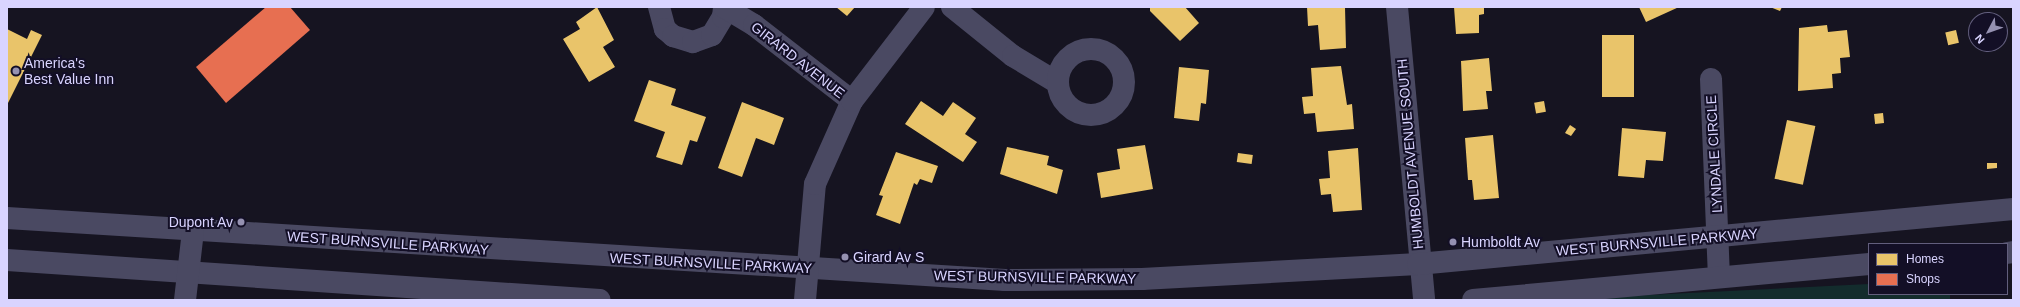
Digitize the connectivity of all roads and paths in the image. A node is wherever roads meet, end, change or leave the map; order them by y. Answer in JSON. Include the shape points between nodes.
{"nodes":[{"id":1,"x":659,"y":7,"type":"edge"},
{"id":2,"x":724,"y":7,"type":"edge"},
{"id":3,"x":924,"y":7,"type":"edge"},
{"id":4,"x":952,"y":7,"type":"edge"},
{"id":5,"x":1398,"y":7,"type":"edge"},
{"id":6,"x":1711,"y":78,"type":"dead end"},
{"id":7,"x":1058,"y":83,"type":"dead end"},
{"id":8,"x":852,"y":101,"type":"junction"},
{"id":9,"x":2013,"y":209,"type":"edge"},
{"id":10,"x":7,"y":218,"type":"edge"},
{"id":11,"x":193,"y":231,"type":"junction"},
{"id":12,"x":1717,"y":236,"type":"junction"},
{"id":13,"x":7,"y":260,"type":"edge"},
{"id":14,"x":1418,"y":264,"type":"junction"},
{"id":15,"x":1868,"y":264,"type":"edge"},
{"id":16,"x":808,"y":269,"type":"junction"},
{"id":17,"x":190,"y":275,"type":"junction"},
{"id":18,"x":1719,"y":277,"type":"junction"},
{"id":19,"x":185,"y":300,"type":"edge"},
{"id":20,"x":600,"y":300,"type":"edge"},
{"id":21,"x":805,"y":300,"type":"edge"},
{"id":22,"x":1424,"y":300,"type":"edge"},
{"id":23,"x":1473,"y":300,"type":"edge"}],
"edges":[{"from":1,"to":2,"type":"street","name":"GIRARD AVENUE","via":[[665,29],[683,41],[693,42],[712,34],[723,17]]},
{"from":2,"to":8,"type":"street","name":"GIRARD AVENUE","via":[[754,25]]},
{"from":3,"to":8,"type":"street"},
{"from":4,"to":7,"type":"street","via":[[1013,56]]},
{"from":5,"to":14,"type":"street","name":"HUMBOLDT AVENUE SOUTH"},
{"from":6,"to":12,"type":"street","name":"LYNDALE CIRCLE"},
{"from":8,"to":16,"type":"street","via":[[815,184]]},
{"from":9,"to":12,"type":"street","name":"WEST BURNSVILLE PARKWAY"},
{"from":10,"to":11,"type":"street","name":"WEST BURNSVILLE PARKWAY"},
{"from":11,"to":16,"type":"street","name":"WEST BURNSVILLE PARKWAY"},
{"from":11,"to":17,"type":"street"},
{"from":12,"to":14,"type":"street","name":"WEST BURNSVILLE PARKWAY"},
{"from":12,"to":18,"type":"street","name":"LYNDALE CIRCLE"},
{"from":13,"to":17,"type":"street"},
{"from":14,"to":16,"type":"street","name":"WEST BURNSVILLE PARKWAY","via":[[1142,279],[1005,280]]},
{"from":14,"to":22,"type":"street","name":"HUMBOLDT AVENUE SOUTH"},
{"from":15,"to":18,"type":"street"},
{"from":16,"to":21,"type":"street"},
{"from":17,"to":19,"type":"street"},
{"from":17,"to":20,"type":"street"},
{"from":18,"to":23,"type":"street"}]}
